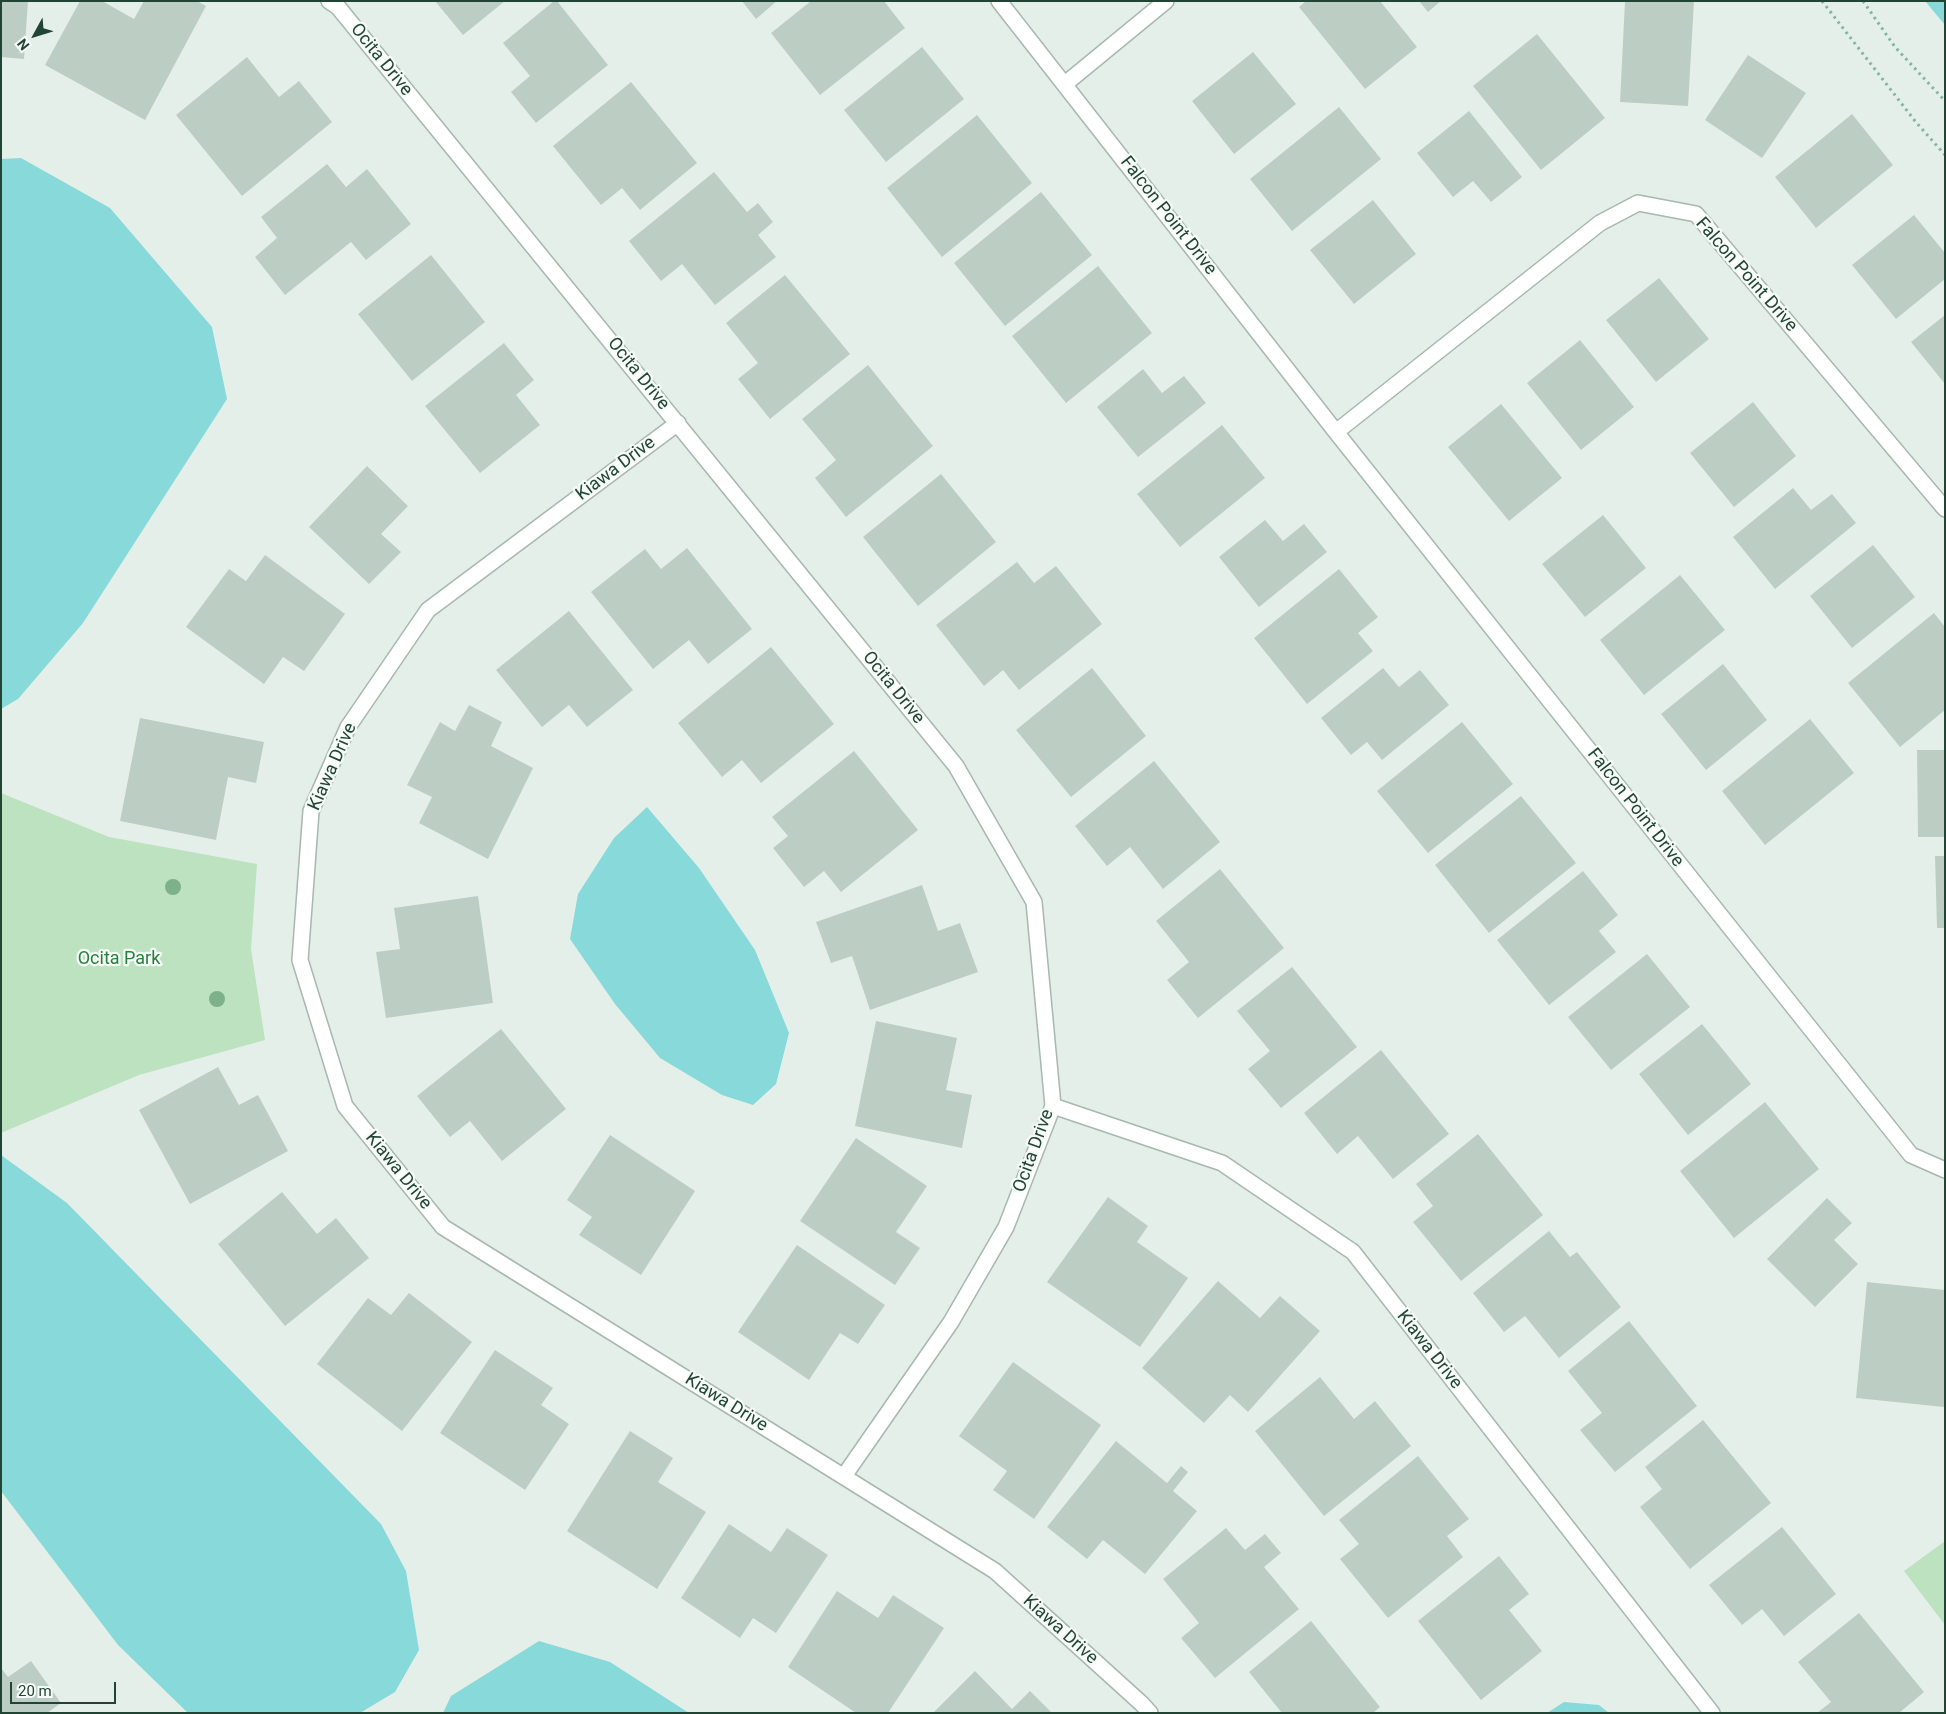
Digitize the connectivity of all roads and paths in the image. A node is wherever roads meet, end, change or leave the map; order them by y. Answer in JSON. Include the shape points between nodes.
{"nodes":[{"id":1,"x":329,"y":1,"type":"edge"},
{"id":2,"x":999,"y":1,"type":"edge"},
{"id":3,"x":1166,"y":1,"type":"edge"},
{"id":4,"x":1822,"y":1,"type":"edge"},
{"id":5,"x":1863,"y":1,"type":"edge"},
{"id":6,"x":1064,"y":84,"type":"junction"},
{"id":7,"x":1945,"y":101,"type":"edge"},
{"id":8,"x":1945,"y":155,"type":"edge"},
{"id":9,"x":678,"y":423,"type":"junction"},
{"id":10,"x":1336,"y":432,"type":"junction"},
{"id":11,"x":1945,"y":509,"type":"edge"},
{"id":12,"x":1052,"y":1106,"type":"junction"},
{"id":13,"x":1945,"y":1170,"type":"edge"},
{"id":14,"x":844,"y":1476,"type":"junction"},
{"id":15,"x":1150,"y":1713,"type":"edge"},
{"id":16,"x":1712,"y":1713,"type":"edge"}],
"edges":[{"from":1,"to":9,"type":"street","name":"Ocita Drive","via":[[338,7]]},
{"from":2,"to":6,"type":"street","name":"Falcon Point Drive"},
{"from":3,"to":6,"type":"street"},
{"from":4,"to":8,"type":"path"},
{"from":5,"to":7,"type":"path","via":[[1894,47]]},
{"from":6,"to":10,"type":"street","name":"Falcon Point Drive"},
{"from":9,"to":12,"type":"street","name":"Ocita Drive","via":[[956,766],[1034,902]]},
{"from":9,"to":14,"type":"street","name":"Kiawa Drive","via":[[428,610],[348,727],[311,811],[300,960],[345,1106],[443,1227]]},
{"from":10,"to":11,"type":"street","name":"Falcon Point Drive","via":[[1600,223],[1638,202],[1696,214]]},
{"from":10,"to":13,"type":"street","name":"Falcon Point Drive","via":[[1911,1155]]},
{"from":12,"to":14,"type":"street","name":"Ocita Drive","via":[[1006,1227],[952,1322]]},
{"from":12,"to":16,"type":"street","name":"Kiawa Drive","via":[[1222,1164],[1353,1252]]},
{"from":14,"to":15,"type":"street","name":"Kiawa Drive","via":[[995,1571]]}]}
